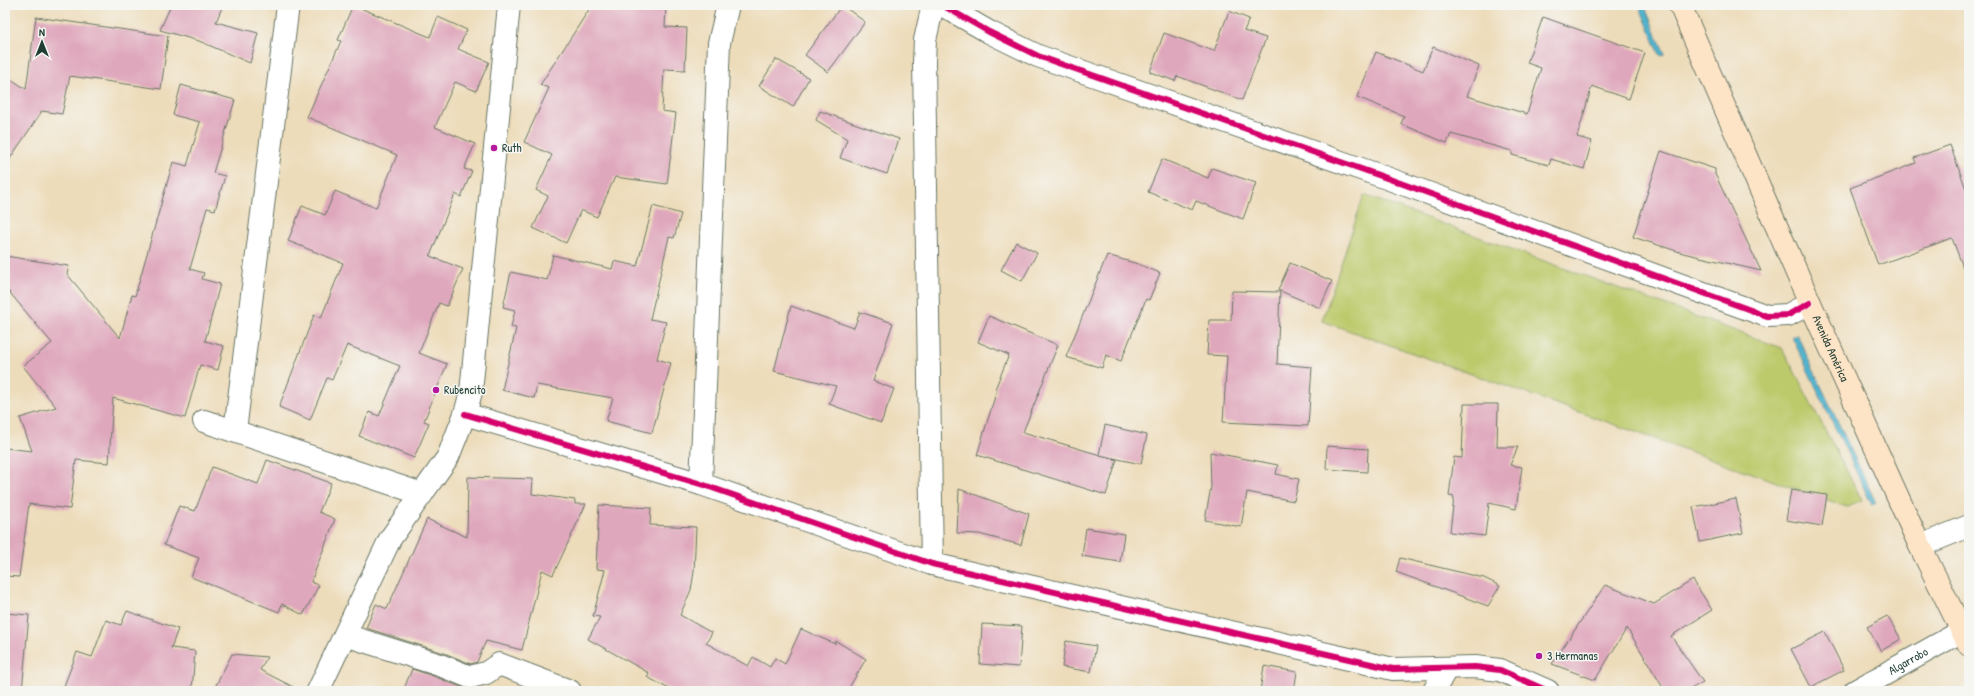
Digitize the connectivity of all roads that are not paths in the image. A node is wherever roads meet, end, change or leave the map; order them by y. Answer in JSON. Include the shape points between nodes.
{"nodes":[{"id":1,"x":288,"y":5,"type":"edge"},
{"id":2,"x":509,"y":5,"type":"edge"},
{"id":3,"x":728,"y":5,"type":"edge"},
{"id":4,"x":933,"y":5,"type":"edge"},
{"id":5,"x":942,"y":5,"type":"edge"},
{"id":6,"x":1680,"y":5,"type":"edge"},
{"id":7,"x":1810,"y":303,"type":"junction"},
{"id":8,"x":465,"y":414,"type":"junction"},
{"id":9,"x":204,"y":421,"type":"dead end"},
{"id":10,"x":235,"y":432,"type":"junction"},
{"id":11,"x":700,"y":484,"type":"junction"},
{"id":12,"x":422,"y":494,"type":"junction"},
{"id":13,"x":1969,"y":526,"type":"edge"},
{"id":14,"x":1920,"y":546,"type":"junction"},
{"id":15,"x":932,"y":564,"type":"junction"},
{"id":16,"x":345,"y":635,"type":"junction"},
{"id":17,"x":1966,"y":638,"type":"edge"},
{"id":18,"x":1446,"y":669,"type":"junction"},
{"id":19,"x":318,"y":691,"type":"edge"},
{"id":20,"x":570,"y":691,"type":"edge"},
{"id":21,"x":1434,"y":691,"type":"edge"},
{"id":22,"x":1548,"y":691,"type":"edge"},
{"id":23,"x":1855,"y":691,"type":"edge"}],
"edges":[{"from":1,"to":10,"type":"street"},
{"from":2,"to":8,"type":"street","via":[[471,392]]},
{"from":3,"to":11,"type":"street","via":[[719,43]]},
{"from":4,"to":15,"type":"street","via":[[925,40],[924,62]]},
{"from":5,"to":7,"type":"street","via":[[1044,59],[1382,176],[1767,316],[1788,315]]},
{"from":6,"to":7,"type":"main road","name":"Avenida América"},
{"from":7,"to":14,"type":"main road","name":"Avenida América"},
{"from":8,"to":11,"type":"street"},
{"from":8,"to":12,"type":"street","via":[[448,457]]},
{"from":9,"to":10,"type":"street"},
{"from":10,"to":12,"type":"street"},
{"from":11,"to":15,"type":"street"},
{"from":12,"to":16,"type":"street","via":[[390,539]]},
{"from":13,"to":14,"type":"street"},
{"from":14,"to":17,"type":"main road","name":"Avenida América"},
{"from":15,"to":18,"type":"street","via":[[1393,669]]},
{"from":16,"to":19,"type":"street"},
{"from":16,"to":20,"type":"street","via":[[470,677],[499,664]]},
{"from":17,"to":23,"type":"street","name":"Algarrobo"},
{"from":18,"to":21,"type":"street"},
{"from":18,"to":22,"type":"street","via":[[1475,667],[1500,670]]}]}
